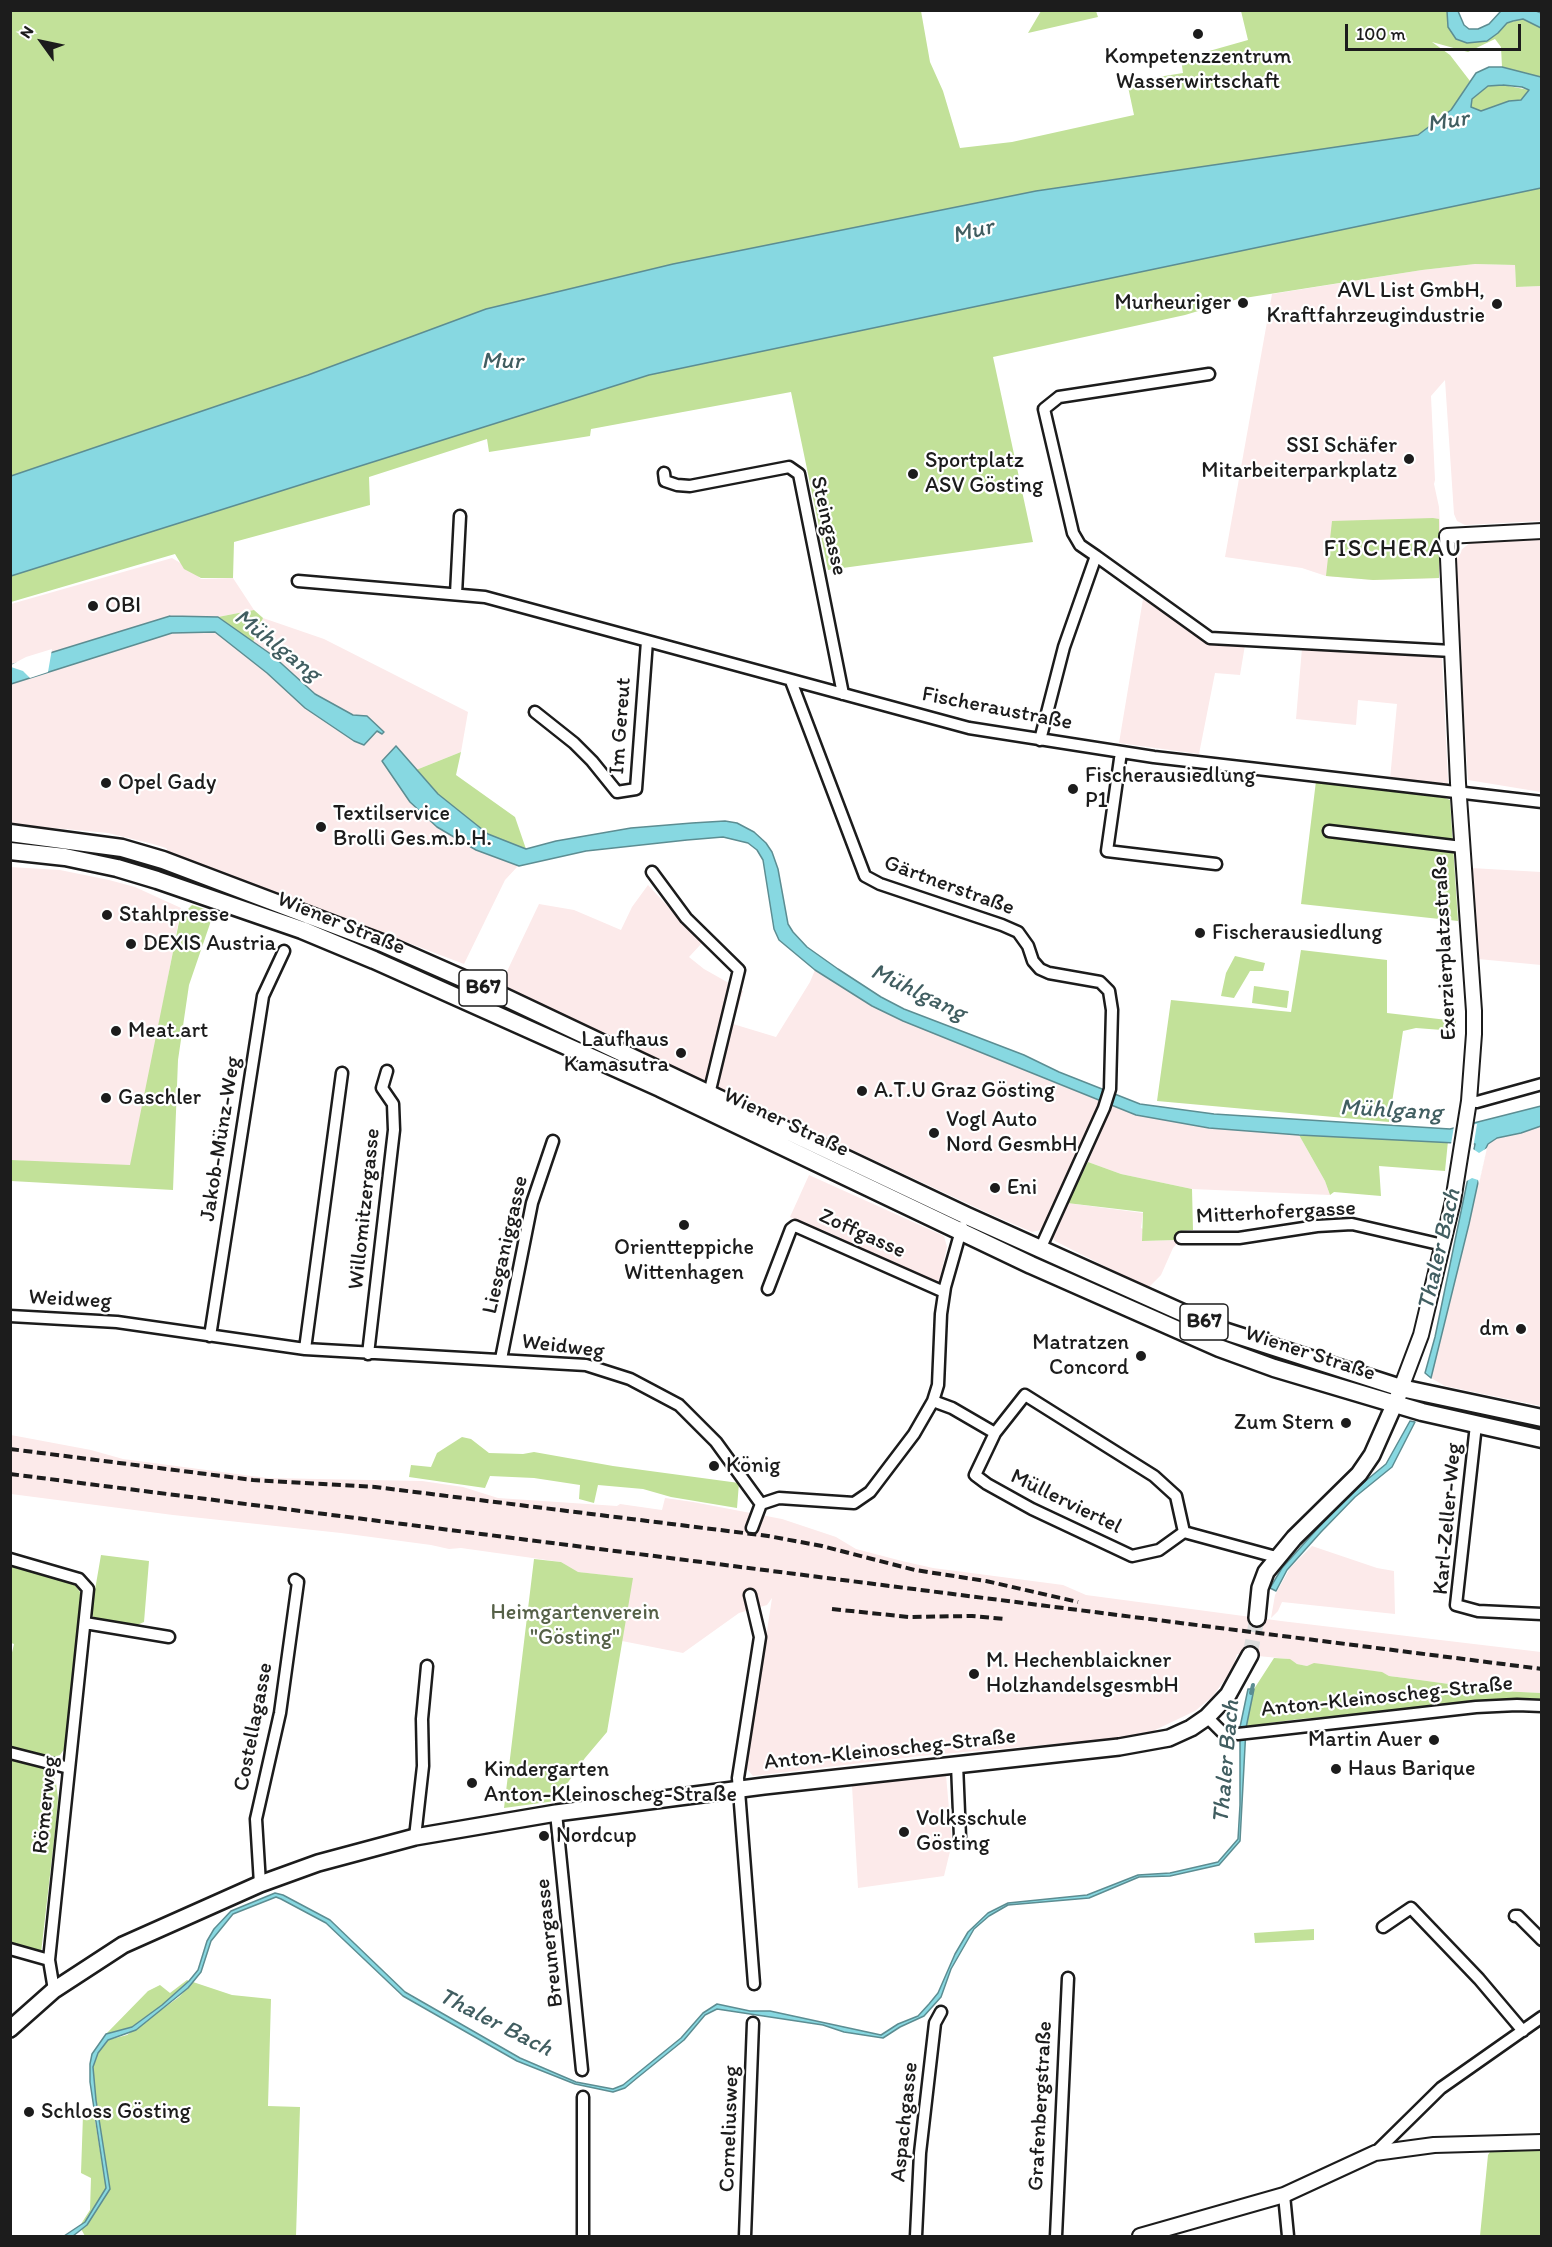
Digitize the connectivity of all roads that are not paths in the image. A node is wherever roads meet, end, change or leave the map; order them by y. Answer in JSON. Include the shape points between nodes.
{"nodes":[{"id":1,"x":1209,"y":374,"type":"dead end"},
{"id":2,"x":664,"y":473,"type":"dead end"},
{"id":3,"x":459,"y":516,"type":"dead end"},
{"id":4,"x":1542,"y":531,"type":"edge"},
{"id":5,"x":1096,"y":556,"type":"junction"},
{"id":6,"x":298,"y":581,"type":"dead end"},
{"id":7,"x":456,"y":594,"type":"junction"},
{"id":8,"x":647,"y":641,"type":"junction"},
{"id":9,"x":1452,"y":651,"type":"junction"},
{"id":10,"x":791,"y":681,"type":"junction"},
{"id":11,"x":843,"y":694,"type":"junction"},
{"id":12,"x":535,"y":712,"type":"dead end"},
{"id":13,"x":1040,"y":740,"type":"junction"},
{"id":14,"x":1121,"y":752,"type":"junction"},
{"id":15,"x":1459,"y":793,"type":"junction"},
{"id":16,"x":1542,"y":802,"type":"edge"},
{"id":17,"x":1329,"y":831,"type":"dead end"},
{"id":18,"x":10,"y":833,"type":"edge"},
{"id":19,"x":1462,"y":847,"type":"junction"},
{"id":20,"x":10,"y":850,"type":"edge"},
{"id":21,"x":1216,"y":864,"type":"dead end"},
{"id":22,"x":652,"y":872,"type":"dead end"},
{"id":23,"x":284,"y":951,"type":"dead end"},
{"id":24,"x":387,"y":1071,"type":"dead end"},
{"id":25,"x":342,"y":1073,"type":"dead end"},
{"id":26,"x":1542,"y":1084,"type":"edge"},
{"id":27,"x":709,"y":1094,"type":"junction"},
{"id":28,"x":1469,"y":1101,"type":"junction"},
{"id":29,"x":553,"y":1141,"type":"dead end"},
{"id":30,"x":964,"y":1223,"type":"junction"},
{"id":31,"x":1181,"y":1238,"type":"dead end"},
{"id":32,"x":1443,"y":1245,"type":"junction"},
{"id":33,"x":1041,"y":1247,"type":"junction"},
{"id":34,"x":768,"y":1289,"type":"dead end"},
{"id":35,"x":944,"y":1292,"type":"junction"},
{"id":36,"x":10,"y":1316,"type":"edge"},
{"id":37,"x":210,"y":1336,"type":"junction"},
{"id":38,"x":305,"y":1349,"type":"junction"},
{"id":39,"x":368,"y":1354,"type":"junction"},
{"id":40,"x":501,"y":1359,"type":"junction"},
{"id":41,"x":1401,"y":1388,"type":"junction"},
{"id":42,"x":933,"y":1401,"type":"junction"},
{"id":43,"x":1395,"y":1404,"type":"junction"},
{"id":44,"x":1542,"y":1418,"type":"edge"},
{"id":45,"x":1476,"y":1425,"type":"junction"},
{"id":46,"x":995,"y":1433,"type":"junction"},
{"id":47,"x":1542,"y":1439,"type":"edge"},
{"id":48,"x":761,"y":1503,"type":"junction"},
{"id":49,"x":752,"y":1528,"type":"dead end"},
{"id":50,"x":1184,"y":1532,"type":"junction"},
{"id":51,"x":1276,"y":1557,"type":"junction"},
{"id":52,"x":10,"y":1559,"type":"edge"},
{"id":53,"x":295,"y":1580,"type":"dead end"},
{"id":54,"x":750,"y":1595,"type":"dead end"},
{"id":55,"x":1542,"y":1614,"type":"edge"},
{"id":56,"x":1257,"y":1618,"type":"tunnel mouth"},
{"id":57,"x":86,"y":1623,"type":"junction"},
{"id":58,"x":169,"y":1637,"type":"dead end"},
{"id":59,"x":1250,"y":1655,"type":"tunnel mouth"},
{"id":60,"x":427,"y":1666,"type":"dead end"},
{"id":61,"x":1542,"y":1706,"type":"edge"},
{"id":62,"x":1213,"y":1712,"type":"junction"},
{"id":63,"x":10,"y":1753,"type":"edge"},
{"id":64,"x":957,"y":1764,"type":"junction"},
{"id":65,"x":69,"y":1768,"type":"junction"},
{"id":66,"x":739,"y":1790,"type":"junction"},
{"id":67,"x":556,"y":1813,"type":"junction"},
{"id":68,"x":415,"y":1837,"type":"junction"},
{"id":69,"x":960,"y":1837,"type":"dead end"},
{"id":70,"x":260,"y":1884,"type":"junction"},
{"id":71,"x":1515,"y":1916,"type":"dead end"},
{"id":72,"x":1383,"y":1928,"type":"dead end"},
{"id":73,"x":1542,"y":1940,"type":"edge"},
{"id":74,"x":10,"y":1949,"type":"edge"},
{"id":75,"x":49,"y":1960,"type":"junction"},
{"id":76,"x":1068,"y":1978,"type":"dead end"},
{"id":77,"x":754,"y":1984,"type":"dead end"},
{"id":78,"x":54,"y":1990,"type":"junction"},
{"id":79,"x":941,"y":2012,"type":"dead end"},
{"id":80,"x":1542,"y":2017,"type":"edge"},
{"id":81,"x":753,"y":2023,"type":"dead end"},
{"id":82,"x":10,"y":2029,"type":"edge"},
{"id":83,"x":1523,"y":2031,"type":"junction"},
{"id":84,"x":582,"y":2070,"type":"dead end"},
{"id":85,"x":583,"y":2097,"type":"dead end"},
{"id":86,"x":1542,"y":2142,"type":"edge"},
{"id":87,"x":1375,"y":2153,"type":"junction"},
{"id":88,"x":1284,"y":2195,"type":"junction"},
{"id":89,"x":583,"y":2236,"type":"edge"},
{"id":90,"x":745,"y":2236,"type":"edge"},
{"id":91,"x":916,"y":2236,"type":"edge"},
{"id":92,"x":1056,"y":2236,"type":"edge"},
{"id":93,"x":1140,"y":2236,"type":"edge"},
{"id":94,"x":1288,"y":2236,"type":"edge"}],
"edges":[{"from":1,"to":5,"type":"street","via":[[1059,397],[1044,409],[1073,533],[1080,545]]},
{"from":2,"to":11,"type":"street","name":"Steingasse","via":[[665,481],[690,486],[789,467],[799,474]]},
{"from":3,"to":7,"type":"street"},
{"from":4,"to":9,"type":"street","name":"Exerzierplatzstraße","via":[[1446,536]]},
{"from":5,"to":9,"type":"street","via":[[1210,638]]},
{"from":5,"to":13,"type":"street","via":[[1064,647]]},
{"from":6,"to":7,"type":"street","name":"Fischeraustraße"},
{"from":7,"to":8,"type":"street","name":"Fischeraustraße","via":[[485,597]]},
{"from":8,"to":10,"type":"street","name":"Fischeraustraße"},
{"from":8,"to":12,"type":"street","name":"Im Gereut","via":[[636,789],[617,792],[574,743]]},
{"from":9,"to":15,"type":"street","name":"Exerzierplatzstraße"},
{"from":10,"to":11,"type":"street","name":"Fischeraustraße"},
{"from":10,"to":33,"type":"street","name":"Gärtnerstraße","via":[[865,876],[1018,932],[1040,969],[1090,979],[1105,985],[1109,992],[1110,1089]]},
{"from":11,"to":13,"type":"street","name":"Fischeraustraße","via":[[969,728]]},
{"from":13,"to":14,"type":"street","name":"Fischeraustraße"},
{"from":14,"to":15,"type":"street","name":"Fischeraustraße"},
{"from":14,"to":21,"type":"street","via":[[1107,850]]},
{"from":15,"to":16,"type":"street","name":"Fischeraustraße"},
{"from":15,"to":19,"type":"street","name":"Exerzierplatzstraße"},
{"from":17,"to":19,"type":"street"},
{"from":18,"to":27,"type":"main road","name":"Wiener Straße","number":"B67","via":[[122,848],[309,914],[437,967]]},
{"from":19,"to":28,"type":"street","name":"Exerzierplatzstraße","via":[[1474,1011]]},
{"from":20,"to":30,"type":"main road","name":"Wiener Straße","number":"B67","via":[[117,868],[302,930]]},
{"from":22,"to":27,"type":"street","via":[[686,918],[741,966]]},
{"from":23,"to":37,"type":"street","name":"Jakob-Münz-Weg","via":[[263,996]]},
{"from":24,"to":39,"type":"street","name":"Willomitzergasse","via":[[382,1088],[393,1104],[394,1130]]},
{"from":25,"to":38,"type":"street"},
{"from":26,"to":28,"type":"street"},
{"from":27,"to":30,"type":"main road","name":"Wiener Straße","number":"B67"},
{"from":28,"to":32,"type":"street","name":"Exerzierplatzstraße"},
{"from":29,"to":40,"type":"street","name":"Liesganiggasse","via":[[532,1203]]},
{"from":30,"to":33,"type":"main road","name":"Wiener Straße","number":"B67"},
{"from":30,"to":35,"type":"street"},
{"from":30,"to":43,"type":"main road","name":"Wiener Straße","number":"B67","via":[[1137,1312],[1219,1348]]},
{"from":31,"to":32,"type":"street","name":"Mitterhofergasse","via":[[1239,1238],[1352,1224]]},
{"from":32,"to":41,"type":"street","name":"Exerzierplatzstraße","via":[[1421,1335]]},
{"from":33,"to":41,"type":"main road","name":"Wiener Straße","number":"B67","via":[[1221,1330]]},
{"from":34,"to":35,"type":"street","name":"Zoffgasse","via":[[795,1226]]},
{"from":35,"to":42,"type":"street","via":[[938,1385]]},
{"from":36,"to":37,"type":"street","name":"Weidweg","via":[[117,1322]]},
{"from":37,"to":38,"type":"street","name":"Weidweg"},
{"from":38,"to":39,"type":"street","name":"Weidweg"},
{"from":39,"to":40,"type":"street","name":"Weidweg"},
{"from":40,"to":48,"type":"street","name":"Weidweg","via":[[586,1365],[630,1379],[680,1405],[716,1442]]},
{"from":41,"to":43,"type":"main road","name":"Exerzierplatzstraße"},
{"from":41,"to":44,"type":"main road","name":"Wiener Straße","number":"B67"},
{"from":42,"to":46,"type":"street"},
{"from":42,"to":48,"type":"street","via":[[887,1472],[854,1503],[779,1498]]},
{"from":43,"to":45,"type":"main road","name":"Wiener Straße","number":"B67"},
{"from":43,"to":51,"type":"main road","name":"Exerzierplatzstraße","via":[[1359,1474]]},
{"from":45,"to":47,"type":"main road","name":"Wiener Straße","number":"B67"},
{"from":45,"to":55,"type":"street","name":"Karl-Zeller-Weg","via":[[1456,1605],[1478,1611]]},
{"from":46,"to":50,"type":"street","name":"Müllerviertel","via":[[1025,1395],[1154,1476],[1176,1496]]},
{"from":46,"to":50,"type":"street","name":"Müllerviertel","via":[[975,1475],[1032,1509],[1132,1556],[1159,1550]]},
{"from":48,"to":49,"type":"street"},
{"from":50,"to":51,"type":"street"},
{"from":51,"to":56,"type":"main road","name":"Exerzierplatzstraße","via":[[1260,1588]]},
{"from":52,"to":57,"type":"street","name":"Römerweg","via":[[79,1579],[88,1589]]},
{"from":53,"to":70,"type":"street","name":"Costellagasse","via":[[298,1582],[280,1713],[256,1819]]},
{"from":54,"to":66,"type":"street","via":[[760,1637]]},
{"from":57,"to":58,"type":"street"},
{"from":57,"to":65,"type":"street","name":"Römerweg"},
{"from":59,"to":62,"type":"main road","via":[[1228,1695]]},
{"from":60,"to":68,"type":"street","via":[[423,1766]]},
{"from":61,"to":62,"type":"street","name":"Anton-Kleinoscheg-Straße","via":[[1466,1708],[1244,1734],[1222,1732]]},
{"from":62,"to":64,"type":"main road","name":"Anton-Kleinoscheg-Straße","via":[[1169,1738]]},
{"from":63,"to":65,"type":"street"},
{"from":64,"to":66,"type":"main road","name":"Anton-Kleinoscheg-Straße"},
{"from":64,"to":69,"type":"street"},
{"from":65,"to":75,"type":"street","name":"Römerweg"},
{"from":66,"to":67,"type":"main road","name":"Anton-Kleinoscheg-Straße"},
{"from":66,"to":77,"type":"street"},
{"from":67,"to":68,"type":"main road","name":"Anton-Kleinoscheg-Straße"},
{"from":67,"to":84,"type":"street","name":"Breunergasse"},
{"from":68,"to":70,"type":"main road","name":"Anton-Kleinoscheg-Straße","via":[[318,1863]]},
{"from":70,"to":78,"type":"main road","name":"Anton-Kleinoscheg-Straße","via":[[123,1945]]},
{"from":71,"to":73,"type":"street"},
{"from":72,"to":83,"type":"street","via":[[1411,1908]]},
{"from":74,"to":75,"type":"street"},
{"from":75,"to":78,"type":"street","name":"Römerweg"},
{"from":76,"to":92,"type":"street","name":"Grafenbergstraße"},
{"from":78,"to":82,"type":"main road","name":"Anton-Kleinoscheg-Straße"},
{"from":79,"to":91,"type":"street","name":"Aspachgasse","via":[[935,2023],[921,2141]]},
{"from":80,"to":83,"type":"street"},
{"from":81,"to":90,"type":"street","name":"Corneliusweg"},
{"from":83,"to":87,"type":"street","via":[[1441,2088]]},
{"from":85,"to":89,"type":"street"},
{"from":86,"to":87,"type":"street","via":[[1434,2145]]},
{"from":87,"to":88,"type":"street"},
{"from":88,"to":93,"type":"street"},
{"from":88,"to":94,"type":"street"}]}
